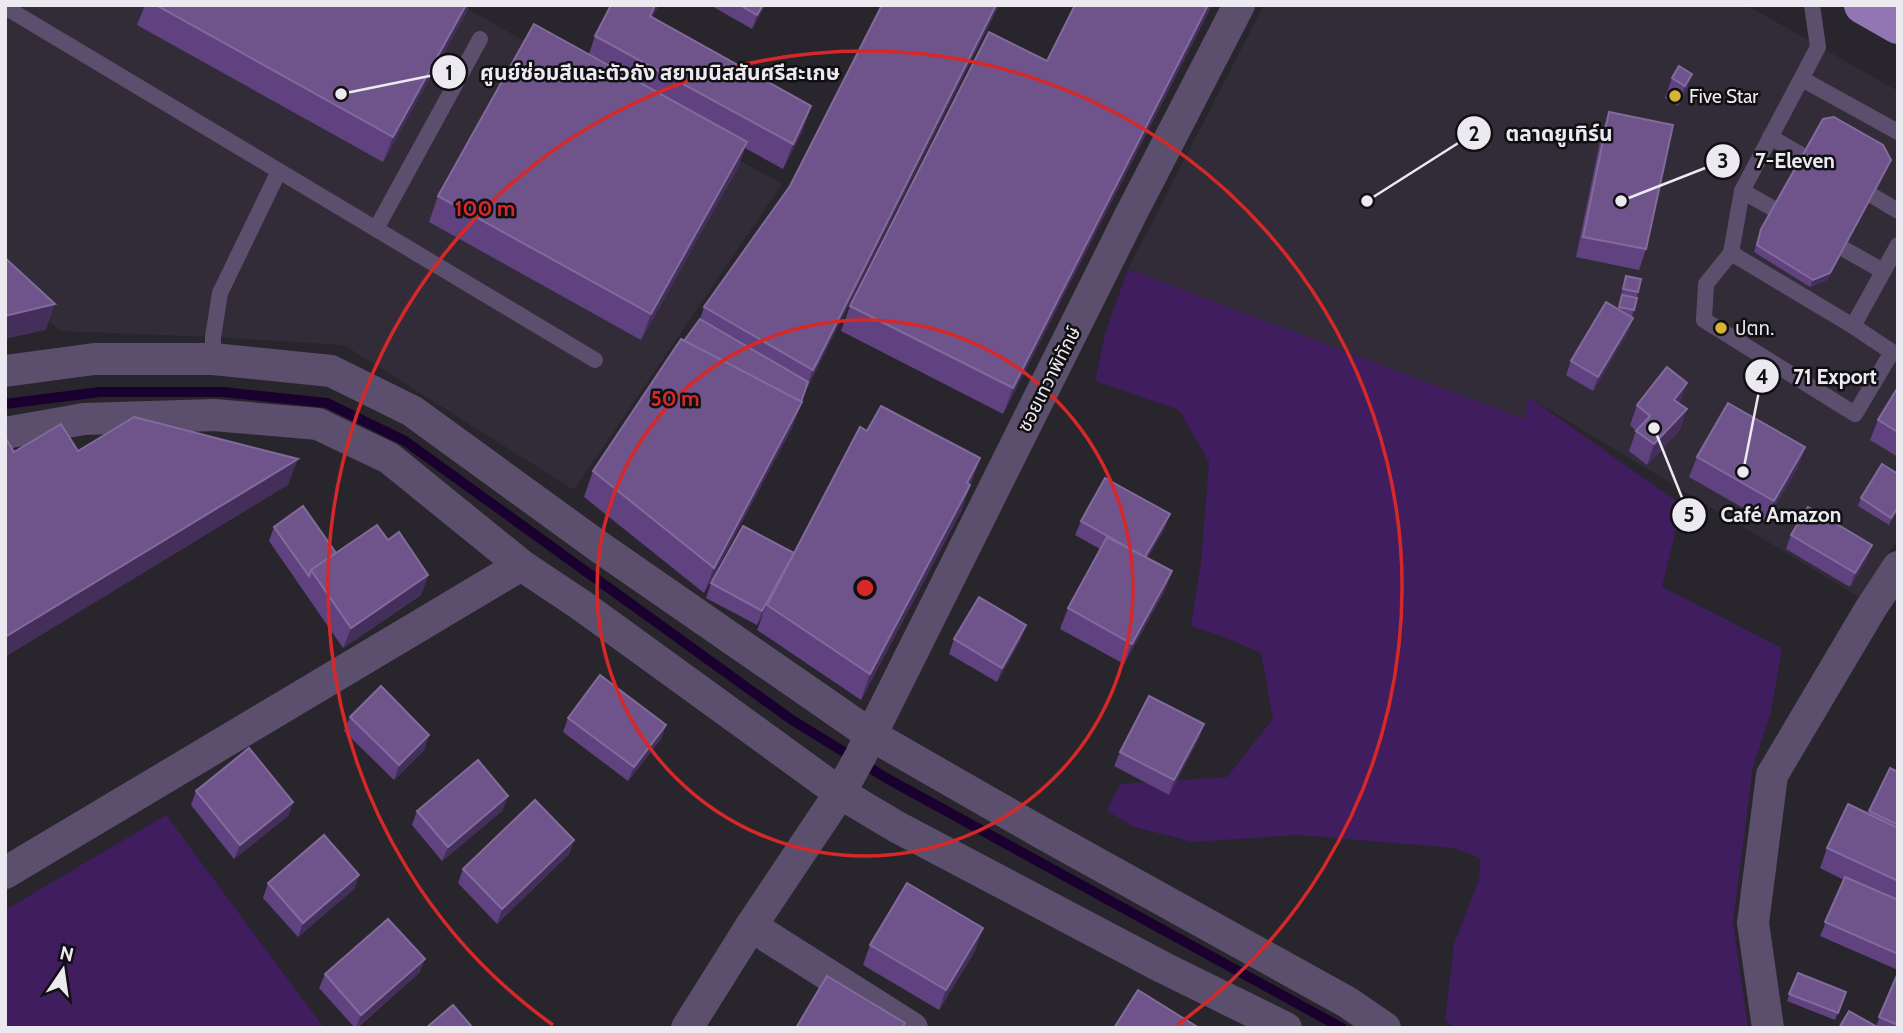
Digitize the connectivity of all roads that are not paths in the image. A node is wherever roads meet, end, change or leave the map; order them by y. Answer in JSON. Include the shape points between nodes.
{"nodes":[{"id":1,"x":1239,"y":5,"type":"edge"},
{"id":2,"x":1812,"y":5,"type":"edge"},
{"id":3,"x":1863,"y":5,"type":"edge"},
{"id":4,"x":5,"y":7,"type":"edge"},
{"id":5,"x":1898,"y":25,"type":"edge"},
{"id":6,"x":480,"y":40,"type":"dead end"},
{"id":7,"x":1802,"y":79,"type":"junction"},
{"id":8,"x":1898,"y":132,"type":"edge"},
{"id":9,"x":1770,"y":137,"type":"junction"},
{"id":10,"x":1803,"y":156,"type":"edge"},
{"id":11,"x":279,"y":171,"type":"junction"},
{"id":12,"x":1742,"y":191,"type":"junction"},
{"id":13,"x":1873,"y":196,"type":"edge"},
{"id":14,"x":1774,"y":209,"type":"edge"},
{"id":15,"x":1898,"y":211,"type":"edge"},
{"id":16,"x":376,"y":229,"type":"junction"},
{"id":17,"x":1898,"y":245,"type":"edge"},
{"id":18,"x":1844,"y":249,"type":"edge"},
{"id":19,"x":1731,"y":253,"type":"junction"},
{"id":20,"x":1883,"y":271,"type":"junction"},
{"id":21,"x":1853,"y":326,"type":"junction"},
{"id":22,"x":213,"y":359,"type":"junction"},
{"id":23,"x":595,"y":360,"type":"dead end"},
{"id":24,"x":5,"y":371,"type":"edge"},
{"id":25,"x":5,"y":433,"type":"edge"},
{"id":26,"x":521,"y":565,"type":"junction"},
{"id":27,"x":1898,"y":567,"type":"edge"},
{"id":28,"x":855,"y":765,"type":"junction"},
{"id":29,"x":5,"y":873,"type":"edge"},
{"id":30,"x":751,"y":926,"type":"junction"},
{"id":31,"x":687,"y":1028,"type":"edge"},
{"id":32,"x":912,"y":1028,"type":"edge"},
{"id":33,"x":1286,"y":1028,"type":"edge"},
{"id":34,"x":1385,"y":1028,"type":"edge"},
{"id":35,"x":1768,"y":1028,"type":"edge"}],
"edges":[{"from":1,"to":28,"type":"street","name":"ซอยเทวาพิทักษ์"},
{"from":2,"to":7,"type":"lane","via":[[1818,47]]},
{"from":3,"to":5,"type":"main road"},
{"from":4,"to":11,"type":"lane"},
{"from":6,"to":16,"type":"lane"},
{"from":7,"to":8,"type":"lane"},
{"from":7,"to":9,"type":"lane"},
{"from":9,"to":10,"type":"lane"},
{"from":9,"to":12,"type":"lane"},
{"from":11,"to":16,"type":"lane"},
{"from":11,"to":22,"type":"lane","via":[[220,293]]},
{"from":12,"to":14,"type":"lane"},
{"from":12,"to":19,"type":"lane"},
{"from":13,"to":15,"type":"lane"},
{"from":16,"to":23,"type":"lane"},
{"from":17,"to":20,"type":"lane"},
{"from":18,"to":20,"type":"lane"},
{"from":19,"to":21,"type":"lane"},
{"from":19,"to":21,"type":"lane","via":[[1706,284],[1704,320],[1855,414],[1892,352]]},
{"from":20,"to":21,"type":"lane"},
{"from":22,"to":24,"type":"street","via":[[94,359]]},
{"from":22,"to":28,"type":"street","via":[[331,371],[412,411],[598,546]]},
{"from":25,"to":26,"type":"street","via":[[84,419],[201,415],[318,424],[388,458]]},
{"from":26,"to":28,"type":"street"},
{"from":26,"to":29,"type":"street"},
{"from":27,"to":35,"type":"street","via":[[1772,775],[1753,923]]},
{"from":28,"to":30,"type":"street","name":"ซอยเทวาพิทักษ์"},
{"from":28,"to":33,"type":"street","via":[[897,827]]},
{"from":28,"to":34,"type":"street","via":[[1041,834],[1347,1002]]},
{"from":30,"to":31,"type":"street","name":"ซอยเทวาพิทักษ์"},
{"from":30,"to":32,"type":"street"}]}
